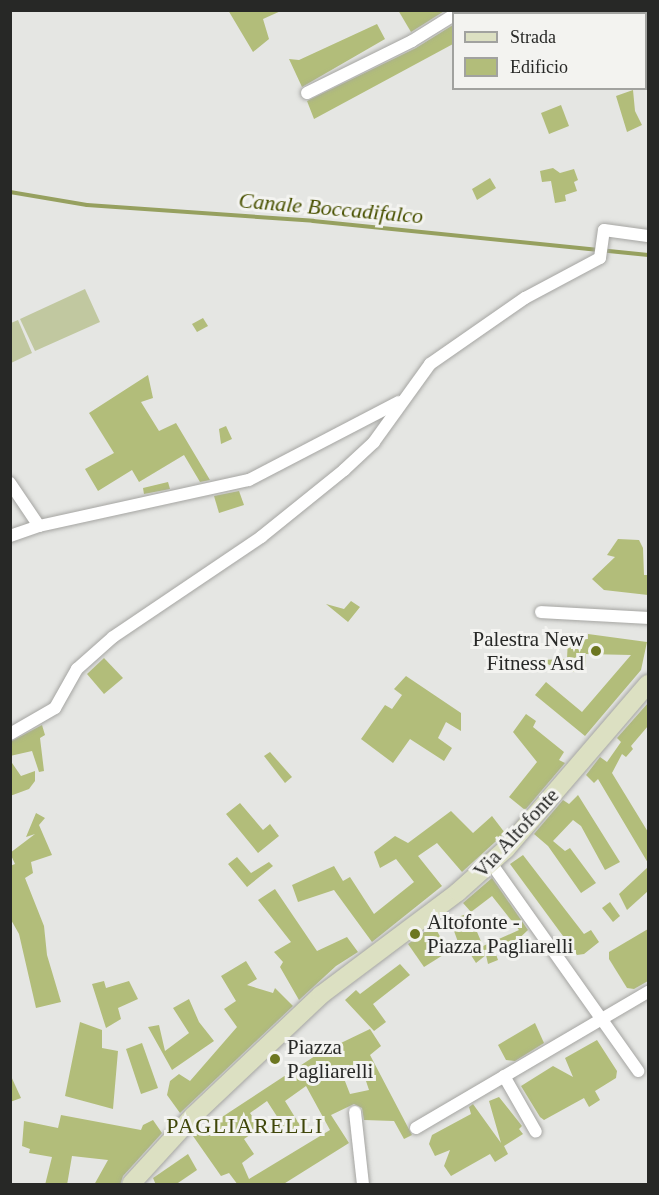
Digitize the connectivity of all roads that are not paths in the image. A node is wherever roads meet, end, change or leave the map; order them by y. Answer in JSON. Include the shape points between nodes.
{"nodes":[{"id":1,"x":452,"y":16,"type":"edge"},
{"id":2,"x":307,"y":93,"type":"dead end"},
{"id":3,"x":648,"y":236,"type":"edge"},
{"id":4,"x":400,"y":401,"type":"junction"},
{"id":5,"x":10,"y":483,"type":"edge"},
{"id":6,"x":39,"y":526,"type":"junction"},
{"id":7,"x":10,"y":537,"type":"edge"},
{"id":8,"x":542,"y":612,"type":"dead end"},
{"id":9,"x":648,"y":618,"type":"edge"},
{"id":10,"x":647,"y":688,"type":"edge"},
{"id":11,"x":10,"y":734,"type":"edge"},
{"id":12,"x":491,"y":863,"type":"junction"},
{"id":13,"x":648,"y":992,"type":"edge"},
{"id":14,"x":602,"y":1018,"type":"junction"},
{"id":15,"x":638,"y":1071,"type":"dead end"},
{"id":16,"x":504,"y":1076,"type":"junction"},
{"id":17,"x":355,"y":1112,"type":"dead end"},
{"id":18,"x":416,"y":1128,"type":"dead end"},
{"id":19,"x":536,"y":1132,"type":"dead end"},
{"id":20,"x":131,"y":1185,"type":"edge"},
{"id":21,"x":363,"y":1185,"type":"edge"}],
"edges":[{"from":1,"to":2,"type":"street","via":[[412,41]]},
{"from":3,"to":4,"type":"street","via":[[604,230],[600,258],[525,298],[461,339],[418,375]]},
{"from":4,"to":6,"type":"street","via":[[249,480]]},
{"from":4,"to":11,"type":"street","via":[[374,442],[344,470],[261,537],[113,637],[77,669],[55,708]]},
{"from":5,"to":6,"type":"street"},
{"from":6,"to":7,"type":"street"},
{"from":8,"to":9,"type":"street"},
{"from":10,"to":12,"type":"street","name":"Via Altofonte"},
{"from":12,"to":14,"type":"street"},
{"from":12,"to":20,"type":"street","name":"Via Altofonte","via":[[321,995],[193,1116]]},
{"from":13,"to":14,"type":"street"},
{"from":14,"to":15,"type":"street"},
{"from":14,"to":16,"type":"street"},
{"from":16,"to":18,"type":"street"},
{"from":16,"to":19,"type":"street"},
{"from":17,"to":21,"type":"street"}]}
